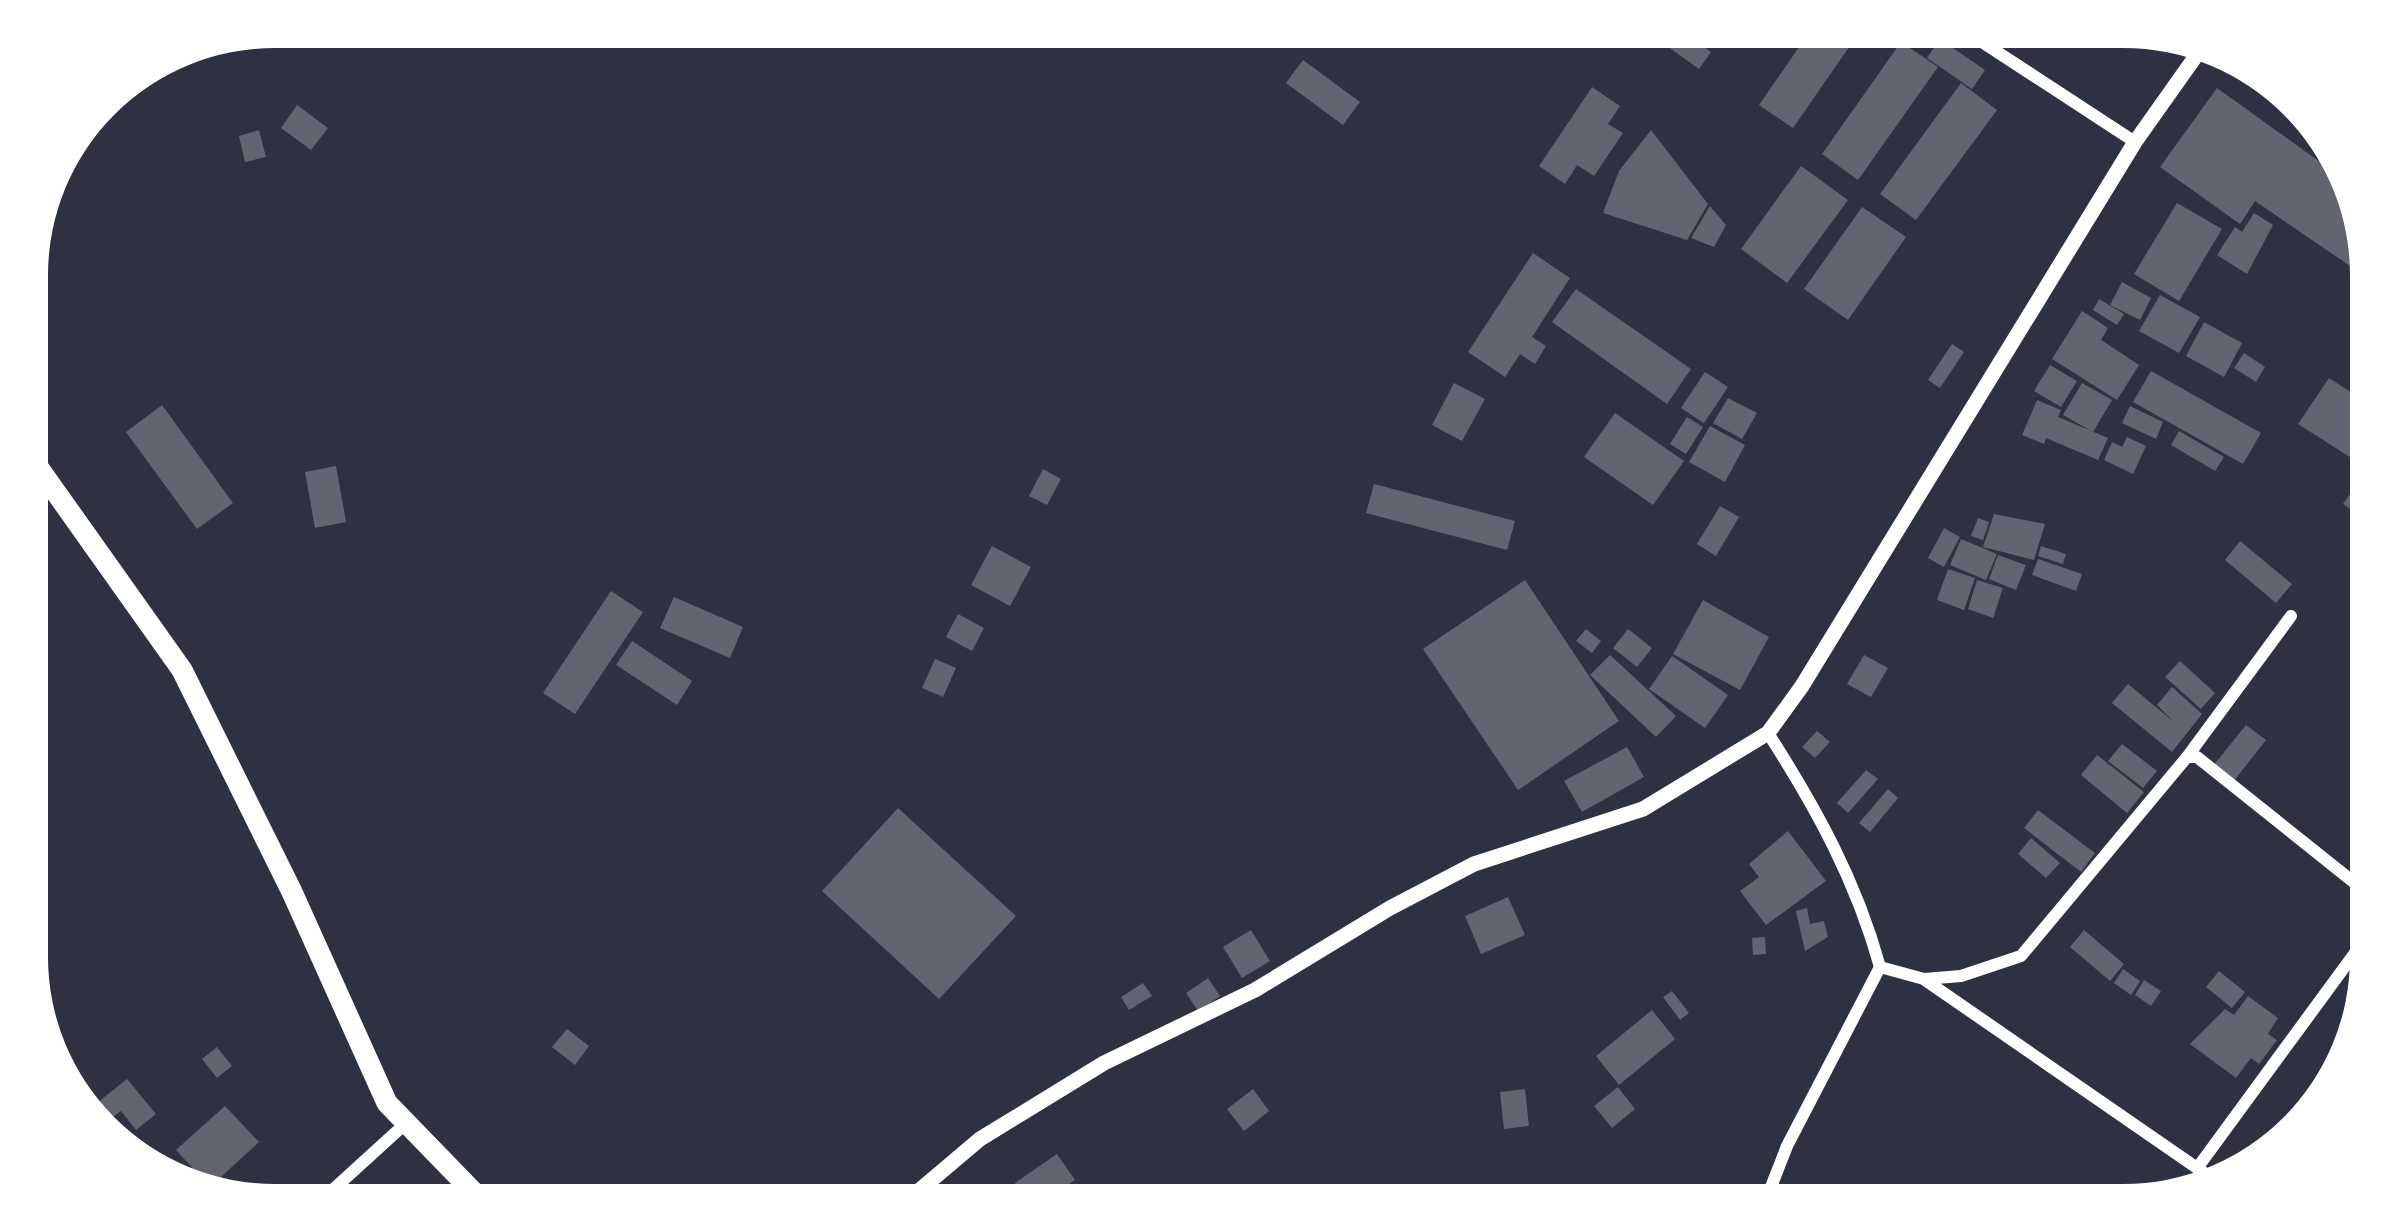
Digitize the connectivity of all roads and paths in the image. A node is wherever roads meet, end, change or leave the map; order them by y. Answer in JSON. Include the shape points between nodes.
{"nodes":[{"id":1,"x":1992,"y":48,"type":"edge"},
{"id":2,"x":2194,"y":59,"type":"edge"},
{"id":3,"x":2135,"y":142,"type":"junction"},
{"id":4,"x":48,"y":484,"type":"edge"},
{"id":5,"x":2291,"y":616,"type":"dead end"},
{"id":6,"x":1768,"y":733,"type":"junction"},
{"id":7,"x":2187,"y":757,"type":"junction"},
{"id":8,"x":2350,"y":879,"type":"edge"},
{"id":9,"x":2350,"y":960,"type":"edge"},
{"id":10,"x":1880,"y":967,"type":"junction"},
{"id":11,"x":1924,"y":979,"type":"junction"},
{"id":12,"x":405,"y":1124,"type":"junction"},
{"id":13,"x":2198,"y":1167,"type":"junction"},
{"id":14,"x":2201,"y":1170,"type":"edge"},
{"id":15,"x":339,"y":1184,"type":"edge"},
{"id":16,"x":465,"y":1184,"type":"edge"},
{"id":17,"x":927,"y":1184,"type":"edge"},
{"id":18,"x":1773,"y":1184,"type":"edge"}],
"edges":[{"from":1,"to":3,"type":"street"},
{"from":2,"to":3,"type":"street"},
{"from":3,"to":6,"type":"street"},
{"from":4,"to":12,"type":"main road","via":[[182,670],[292,892],[358,1049]]},
{"from":5,"to":7,"type":"street"},
{"from":6,"to":10,"type":"street","via":[[1853,884]]},
{"from":6,"to":17,"type":"street","via":[[1642,809],[1474,864],[1255,991],[1104,1063],[980,1139]]},
{"from":7,"to":8,"type":"street"},
{"from":7,"to":11,"type":"street","via":[[2020,956]]},
{"from":9,"to":13,"type":"street"},
{"from":10,"to":11,"type":"street"},
{"from":10,"to":18,"type":"street"},
{"from":11,"to":13,"type":"street"},
{"from":12,"to":15,"type":"street"},
{"from":12,"to":16,"type":"main road"},
{"from":13,"to":14,"type":"street"}]}
